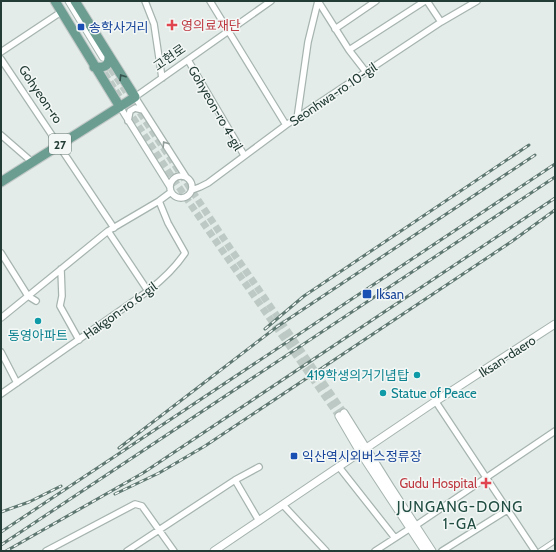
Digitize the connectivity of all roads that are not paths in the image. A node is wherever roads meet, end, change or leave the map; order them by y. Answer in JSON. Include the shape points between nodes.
{"nodes":[{"id":1,"x":55,"y":1,"type":"edge"},
{"id":2,"x":60,"y":1,"type":"edge"},
{"id":3,"x":69,"y":1,"type":"edge"},
{"id":4,"x":75,"y":1,"type":"edge"},
{"id":5,"x":145,"y":1,"type":"edge"},
{"id":6,"x":210,"y":1,"type":"edge"},
{"id":7,"x":271,"y":1,"type":"edge"},
{"id":8,"x":318,"y":1,"type":"edge"},
{"id":9,"x":376,"y":1,"type":"edge"},
{"id":10,"x":426,"y":1,"type":"edge"},
{"id":11,"x":477,"y":1,"type":"edge"},
{"id":12,"x":61,"y":12,"type":"junction"},
{"id":13,"x":441,"y":22,"type":"junction"},
{"id":14,"x":335,"y":29,"type":"junction"},
{"id":15,"x":229,"y":31,"type":"junction"},
{"id":16,"x":349,"y":50,"type":"junction"},
{"id":17,"x":1,"y":52,"type":"edge"},
{"id":18,"x":1,"y":59,"type":"edge"},
{"id":19,"x":101,"y":60,"type":"junction"},
{"id":20,"x":188,"y":60,"type":"junction"},
{"id":21,"x":366,"y":72,"type":"junction"},
{"id":22,"x":162,"y":78,"type":"junction"},
{"id":23,"x":135,"y":97,"type":"junction"},
{"id":24,"x":120,"y":107,"type":"junction"},
{"id":25,"x":143,"y":110,"type":"junction"},
{"id":26,"x":297,"y":119,"type":"junction"},
{"id":27,"x":128,"y":121,"type":"junction"},
{"id":28,"x":286,"y":126,"type":"junction"},
{"id":29,"x":1,"y":135,"type":"edge"},
{"id":30,"x":59,"y":144,"type":"junction"},
{"id":31,"x":244,"y":155,"type":"junction"},
{"id":32,"x":32,"y":162,"type":"junction"},
{"id":33,"x":186,"y":177,"type":"junction"},
{"id":34,"x":1,"y":182,"type":"edge"},
{"id":35,"x":170,"y":189,"type":"junction"},
{"id":36,"x":192,"y":190,"type":"junction"},
{"id":37,"x":159,"y":201,"type":"junction"},
{"id":38,"x":114,"y":228,"type":"junction"},
{"id":39,"x":108,"y":231,"type":"junction"},
{"id":40,"x":1,"y":253,"type":"edge"},
{"id":41,"x":61,"y":269,"type":"junction"},
{"id":42,"x":148,"y":292,"type":"junction"},
{"id":43,"x":28,"y":296,"type":"junction"},
{"id":44,"x":36,"y":301,"type":"dead end"},
{"id":45,"x":1,"y":318,"type":"edge"},
{"id":46,"x":555,"y":324,"type":"edge"},
{"id":47,"x":79,"y":340,"type":"junction"},
{"id":48,"x":1,"y":352,"type":"edge"},
{"id":49,"x":17,"y":384,"type":"junction"},
{"id":50,"x":1,"y":394,"type":"edge"},
{"id":51,"x":436,"y":402,"type":"junction"},
{"id":52,"x":341,"y":414,"type":"tunnel mouth"},
{"id":53,"x":555,"y":431,"type":"edge"},
{"id":54,"x":363,"y":450,"type":"junction"},
{"id":55,"x":259,"y":466,"type":"dead end"},
{"id":56,"x":339,"y":468,"type":"junction"},
{"id":57,"x":486,"y":476,"type":"junction"},
{"id":58,"x":235,"y":480,"type":"junction"},
{"id":59,"x":283,"y":506,"type":"junction"},
{"id":60,"x":509,"y":510,"type":"junction"},
{"id":61,"x":259,"y":521,"type":"junction"},
{"id":62,"x":412,"y":527,"type":"junction"},
{"id":63,"x":159,"y":530,"type":"junction"},
{"id":64,"x":395,"y":538,"type":"junction"},
{"id":65,"x":555,"y":541,"type":"edge"},
{"id":66,"x":378,"y":550,"type":"edge"},
{"id":67,"x":46,"y":551,"type":"edge"},
{"id":68,"x":127,"y":551,"type":"edge"},
{"id":69,"x":174,"y":551,"type":"edge"},
{"id":70,"x":214,"y":551,"type":"edge"},
{"id":71,"x":326,"y":551,"type":"edge"},
{"id":72,"x":424,"y":551,"type":"edge"},
{"id":73,"x":432,"y":551,"type":"edge"},
{"id":74,"x":442,"y":551,"type":"edge"},
{"id":75,"x":535,"y":551,"type":"edge"},
{"id":76,"x":540,"y":551,"type":"edge"}],
"edges":[{"from":1,"to":12,"type":"main road"},
{"from":2,"to":19,"type":"street"},
{"from":3,"to":19,"type":"street"},
{"from":4,"to":19,"type":"main road"},
{"from":5,"to":22,"type":"street","via":[[154,24]]},
{"from":6,"to":15,"type":"street"},
{"from":7,"to":15,"type":"street","name":"고현로"},
{"from":8,"to":14,"type":"street"},
{"from":8,"to":26,"type":"street","via":[[308,42]]},
{"from":9,"to":14,"type":"street"},
{"from":10,"to":13,"type":"street"},
{"from":10,"to":16,"type":"street"},
{"from":11,"to":13,"type":"street","name":"Seonhwa-ro 10-gil"},
{"from":12,"to":17,"type":"street"},
{"from":12,"to":19,"type":"main road"},
{"from":13,"to":21,"type":"street","name":"Seonhwa-ro 10-gil"},
{"from":14,"to":16,"type":"street"},
{"from":15,"to":20,"type":"street","name":"고현로"},
{"from":15,"to":28,"type":"street"},
{"from":16,"to":21,"type":"street"},
{"from":18,"to":30,"type":"street","name":"Gohyeon-ro"},
{"from":23,"to":19,"type":"main road","one_way":true},
{"from":19,"to":24,"type":"main road"},
{"from":20,"to":22,"type":"street","name":"고현로"},
{"from":20,"to":31,"type":"street","name":"Gohyeon-ro 4-gil"},
{"from":21,"to":26,"type":"street","name":"Seonhwa-ro 10-gil"},
{"from":22,"to":23,"type":"street","name":"고현로"},
{"from":23,"to":24,"type":"main road","name":"고현로","number":"27"},
{"from":23,"to":25,"type":"street"},
{"from":24,"to":27,"type":"street"},
{"from":24,"to":30,"type":"main road","name":"Gohyeon-ro","number":"27"},
{"from":25,"to":27,"type":"street","via":[[135,108],[130,111]]},
{"from":33,"to":25,"type":"street","one_way":true},
{"from":26,"to":28,"type":"street","name":"Seonhwa-ro 10-gil"},
{"from":27,"to":35,"type":"street"},
{"from":28,"to":31,"type":"street","name":"Seonhwa-ro 10-gil"},
{"from":29,"to":32,"type":"street"},
{"from":30,"to":32,"type":"main road","name":"Gohyeon-ro","number":"27"},
{"from":30,"to":38,"type":"street","name":"Gohyeon-ro"},
{"from":31,"to":36,"type":"street","name":"Seonhwa-ro 10-gil","via":[[208,182]]},
{"from":32,"to":34,"type":"main road","name":"Gohyeon-ro","number":"27"},
{"from":33,"to":35,"type":"street","via":[[172,180]]},
{"from":33,"to":36,"type":"street","via":[[191,182]]},
{"from":35,"to":36,"type":"street","via":[[174,197],[181,199],[188,196]]},
{"from":35,"to":37,"type":"street"},
{"from":37,"to":38,"type":"street"},
{"from":37,"to":42,"type":"street","name":"Hakgon-ro 6-gil","via":[[185,253],[169,274]]},
{"from":38,"to":39,"type":"street"},
{"from":39,"to":41,"type":"street"},
{"from":39,"to":42,"type":"street"},
{"from":40,"to":43,"type":"street"},
{"from":41,"to":43,"type":"street"},
{"from":41,"to":47,"type":"street","via":[[60,306]]},
{"from":42,"to":47,"type":"street","name":"Hakgon-ro 6-gil"},
{"from":43,"to":44,"type":"street"},
{"from":43,"to":45,"type":"street"},
{"from":46,"to":51,"type":"street","name":"Iksan-daero"},
{"from":47,"to":49,"type":"street","name":"Hakgon-ro 6-gil"},
{"from":48,"to":49,"type":"street"},
{"from":49,"to":50,"type":"street","name":"Hakgon-ro 6-gil"},
{"from":51,"to":54,"type":"street","name":"Iksan-daero"},
{"from":51,"to":57,"type":"street"},
{"from":52,"to":54,"type":"street"},
{"from":53,"to":57,"type":"street"},
{"from":54,"to":56,"type":"street","name":"Iksan-daero"},
{"from":54,"to":62,"type":"street"},
{"from":55,"to":58,"type":"street"},
{"from":56,"to":59,"type":"street","name":"Iksan-daero"},
{"from":56,"to":64,"type":"street"},
{"from":57,"to":60,"type":"street"},
{"from":57,"to":62,"type":"street"},
{"from":58,"to":61,"type":"street"},
{"from":58,"to":63,"type":"street"},
{"from":59,"to":61,"type":"street","name":"Iksan-daero"},
{"from":59,"to":71,"type":"street"},
{"from":60,"to":74,"type":"street"},
{"from":60,"to":75,"type":"street"},
{"from":61,"to":70,"type":"street","name":"Iksan-daero"},
{"from":62,"to":64,"type":"street"},
{"from":62,"to":72,"type":"street"},
{"from":62,"to":73,"type":"street"},
{"from":63,"to":67,"type":"street","via":[[142,506],[135,504]]},
{"from":63,"to":68,"type":"street"},
{"from":63,"to":69,"type":"street"},
{"from":64,"to":66,"type":"street"},
{"from":65,"to":76,"type":"street"}]}
